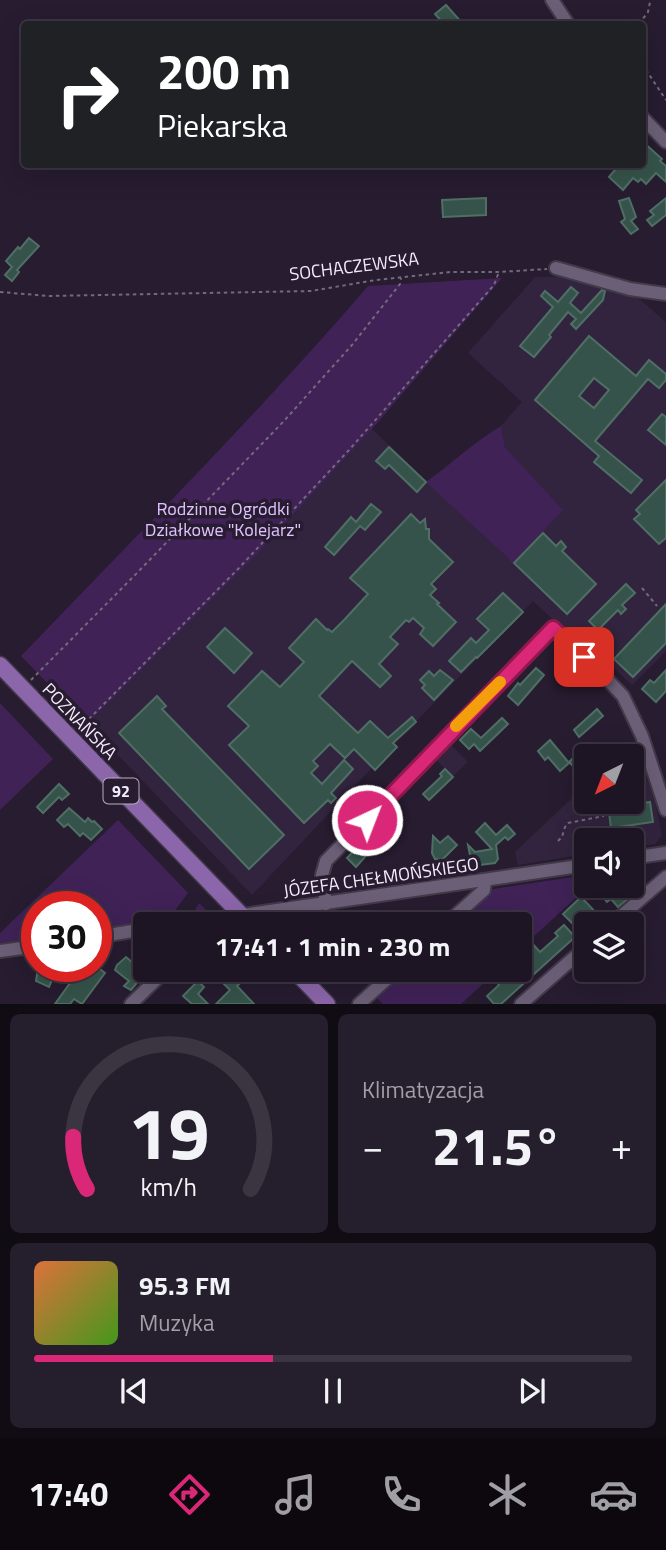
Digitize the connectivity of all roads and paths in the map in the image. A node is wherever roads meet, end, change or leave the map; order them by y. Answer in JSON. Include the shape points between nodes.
{"nodes":[{"id":1,"x":552,"y":0,"type":"edge"},
{"id":2,"x":650,"y":2,"type":"dead end"},
{"id":3,"x":566,"y":21,"type":"edge"},
{"id":4,"x":642,"y":21,"type":"edge"},
{"id":5,"x":646,"y":70,"type":"edge"},
{"id":6,"x":666,"y":100,"type":"edge"},
{"id":7,"x":646,"y":121,"type":"edge"},
{"id":8,"x":666,"y":142,"type":"edge"},
{"id":9,"x":556,"y":268,"type":"joint"},
{"id":10,"x":499,"y":272,"type":"junction"},
{"id":11,"x":401,"y":277,"type":"junction"},
{"id":12,"x":0,"y":292,"type":"edge"},
{"id":13,"x":666,"y":294,"type":"edge"},
{"id":14,"x":642,"y":588,"type":"dead end"},
{"id":15,"x":657,"y":606,"type":"dead end"},
{"id":16,"x":0,"y":665,"type":"edge"},
{"id":17,"x":29,"y":683,"type":"dead end"},
{"id":18,"x":76,"y":732,"type":"dead end"},
{"id":19,"x":666,"y":810,"type":"edge"},
{"id":20,"x":604,"y":816,"type":"dead end"},
{"id":21,"x":558,"y":841,"type":"dead end"},
{"id":22,"x":666,"y":853,"type":"edge"},
{"id":23,"x":644,"y":856,"type":"edge"},
{"id":24,"x":574,"y":867,"type":"edge"},
{"id":25,"x":666,"y":877,"type":"edge"},
{"id":26,"x":485,"y":880,"type":"junction"},
{"id":27,"x":326,"y":904,"type":"junction"},
{"id":28,"x":238,"y":912,"type":"edge"},
{"id":29,"x":286,"y":912,"type":"edge"},
{"id":30,"x":459,"y":912,"type":"edge"},
{"id":31,"x":626,"y":912,"type":"edge"},
{"id":32,"x":133,"y":931,"type":"edge"},
{"id":33,"x":112,"y":934,"type":"edge"},
{"id":34,"x":21,"y":948,"type":"edge"},
{"id":35,"x":0,"y":951,"type":"edge"},
{"id":36,"x":574,"y":958,"type":"edge"},
{"id":37,"x":154,"y":982,"type":"edge"},
{"id":38,"x":306,"y":982,"type":"edge"},
{"id":39,"x":384,"y":982,"type":"edge"},
{"id":40,"x":131,"y":1004,"type":"edge"},
{"id":41,"x":327,"y":1004,"type":"edge"},
{"id":42,"x":359,"y":1004,"type":"edge"},
{"id":43,"x":521,"y":1004,"type":"edge"}],
"edges":[{"from":1,"to":3,"type":"street"},
{"from":2,"to":4,"type":"path"},
{"from":5,"to":6,"type":"path"},
{"from":7,"to":8,"type":"street"},
{"from":9,"to":10,"type":"path","name":"SOCHACZEWSKA"},
{"from":9,"to":13,"type":"street"},
{"from":10,"to":11,"type":"path","name":"SOCHACZEWSKA"},
{"from":10,"to":18,"type":"path","via":[[494,285],[340,460],[214,595]]},
{"from":11,"to":12,"type":"path","name":"SOCHACZEWSKA","via":[[311,291],[49,296]]},
{"from":11,"to":17,"type":"path","via":[[352,345],[284,421]]},
{"from":14,"to":15,"type":"path"},
{"from":16,"to":28,"type":"main road","name":"POZNAŃSKA","number":"92"},
{"from":19,"to":27,"type":"street","via":[[642,736],[623,696],[553,628],[326,861],[322,874]]},
{"from":20,"to":21,"type":"path","via":[[568,823]]},
{"from":22,"to":23,"type":"street"},
{"from":24,"to":26,"type":"street","name":"JÓZEFA CHEŁMOŃSKIEGO"},
{"from":25,"to":31,"type":"street"},
{"from":26,"to":27,"type":"street","name":"JÓZEFA CHEŁMOŃSKIEGO"},
{"from":26,"to":30,"type":"street","via":[[484,890]]},
{"from":27,"to":29,"type":"street","name":"JÓZEFA CHEŁMOŃSKIEGO"},
{"from":32,"to":33,"type":"street"},
{"from":34,"to":35,"type":"street"},
{"from":36,"to":43,"type":"street"},
{"from":37,"to":40,"type":"street"},
{"from":38,"to":41,"type":"main road"},
{"from":39,"to":42,"type":"street"}]}
